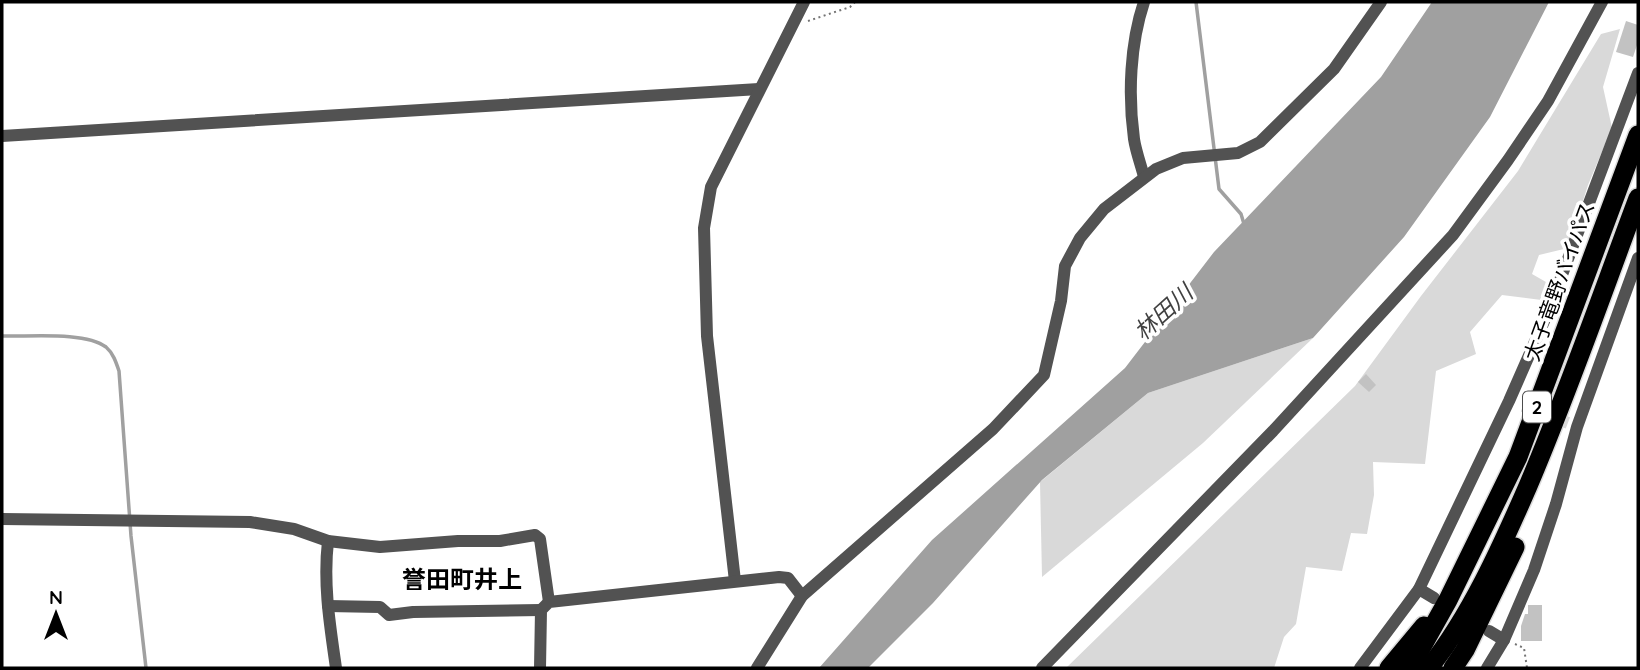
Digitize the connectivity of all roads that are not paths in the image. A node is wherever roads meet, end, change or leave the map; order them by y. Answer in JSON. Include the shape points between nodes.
{"nodes":[{"id":1,"x":804,"y":2,"type":"edge"},
{"id":2,"x":1144,"y":2,"type":"edge"},
{"id":3,"x":1381,"y":2,"type":"edge"},
{"id":4,"x":1602,"y":2,"type":"edge"},
{"id":5,"x":1638,"y":73,"type":"edge"},
{"id":6,"x":759,"y":89,"type":"junction"},
{"id":7,"x":2,"y":136,"type":"edge"},
{"id":8,"x":1626,"y":140,"type":"edge"},
{"id":9,"x":1144,"y":177,"type":"junction"},
{"id":10,"x":1638,"y":198,"type":"edge"},
{"id":11,"x":1638,"y":258,"type":"edge"},
{"id":12,"x":1509,"y":401,"type":"junction"},
{"id":13,"x":1523,"y":406,"type":"tunnel mouth"},
{"id":14,"x":1566,"y":426,"type":"junction"},
{"id":15,"x":2,"y":519,"type":"edge"},
{"id":16,"x":328,"y":541,"type":"junction"},
{"id":17,"x":735,"y":581,"type":"junction"},
{"id":18,"x":1419,"y":589,"type":"junction"},
{"id":19,"x":802,"y":596,"type":"junction"},
{"id":20,"x":1441,"y":599,"type":"junction"},
{"id":21,"x":328,"y":606,"type":"junction"},
{"id":22,"x":545,"y":606,"type":"junction"},
{"id":23,"x":1489,"y":631,"type":"dead end"},
{"id":24,"x":1504,"y":640,"type":"junction"},
{"id":25,"x":337,"y":668,"type":"edge"},
{"id":26,"x":540,"y":668,"type":"edge"},
{"id":27,"x":757,"y":668,"type":"edge"},
{"id":28,"x":1042,"y":668,"type":"edge"},
{"id":29,"x":1360,"y":668,"type":"edge"},
{"id":30,"x":1389,"y":668,"type":"edge"},
{"id":31,"x":1410,"y":668,"type":"edge"},
{"id":32,"x":1429,"y":668,"type":"edge"},
{"id":33,"x":1453,"y":668,"type":"edge"},
{"id":34,"x":1487,"y":668,"type":"edge"}],
"edges":[{"from":1,"to":6,"type":"street"},
{"from":2,"to":9,"type":"street","via":[[1134,44],[1132,92],[1134,141]]},
{"from":3,"to":9,"type":"street","via":[[1334,69],[1260,142],[1238,153],[1183,158]]},
{"from":4,"to":28,"type":"street","via":[[1548,101],[1452,234],[1273,431]]},
{"from":5,"to":8,"type":"street"},
{"from":6,"to":7,"type":"street"},
{"from":6,"to":17,"type":"street","via":[[711,187],[704,229],[708,336]]},
{"from":8,"to":12,"type":"street"},
{"from":8,"to":20,"type":"highway","name":"太子竜野バイパス","number":"2","via":[[1518,457]]},
{"from":9,"to":19,"type":"street","via":[[1104,209],[1080,237],[1065,266],[1062,301],[1044,375],[993,429]]},
{"from":10,"to":14,"type":"highway","number":"2"},
{"from":11,"to":14,"type":"street"},
{"from":12,"to":13,"type":"street"},
{"from":12,"to":18,"type":"street"},
{"from":14,"to":24,"type":"street","via":[[1556,505]]},
{"from":14,"to":32,"type":"highway","number":"2","via":[[1443,651]]},
{"from":14,"to":33,"type":"highway","via":[[1514,550]]},
{"from":15,"to":16,"type":"street","via":[[250,522],[294,529]]},
{"from":16,"to":21,"type":"street"},
{"from":16,"to":22,"type":"street","via":[[380,547],[535,535],[540,539]]},
{"from":17,"to":19,"type":"street","via":[[788,578]]},
{"from":17,"to":22,"type":"street"},
{"from":18,"to":20,"type":"street"},
{"from":18,"to":29,"type":"street"},
{"from":19,"to":27,"type":"street"},
{"from":20,"to":30,"type":"highway"},
{"from":20,"to":31,"type":"highway","name":"太子竜野バイパス","number":"2"},
{"from":21,"to":22,"type":"street","via":[[380,607],[389,615]]},
{"from":21,"to":25,"type":"street"},
{"from":22,"to":26,"type":"street"},
{"from":23,"to":24,"type":"street"},
{"from":24,"to":34,"type":"street"}]}
